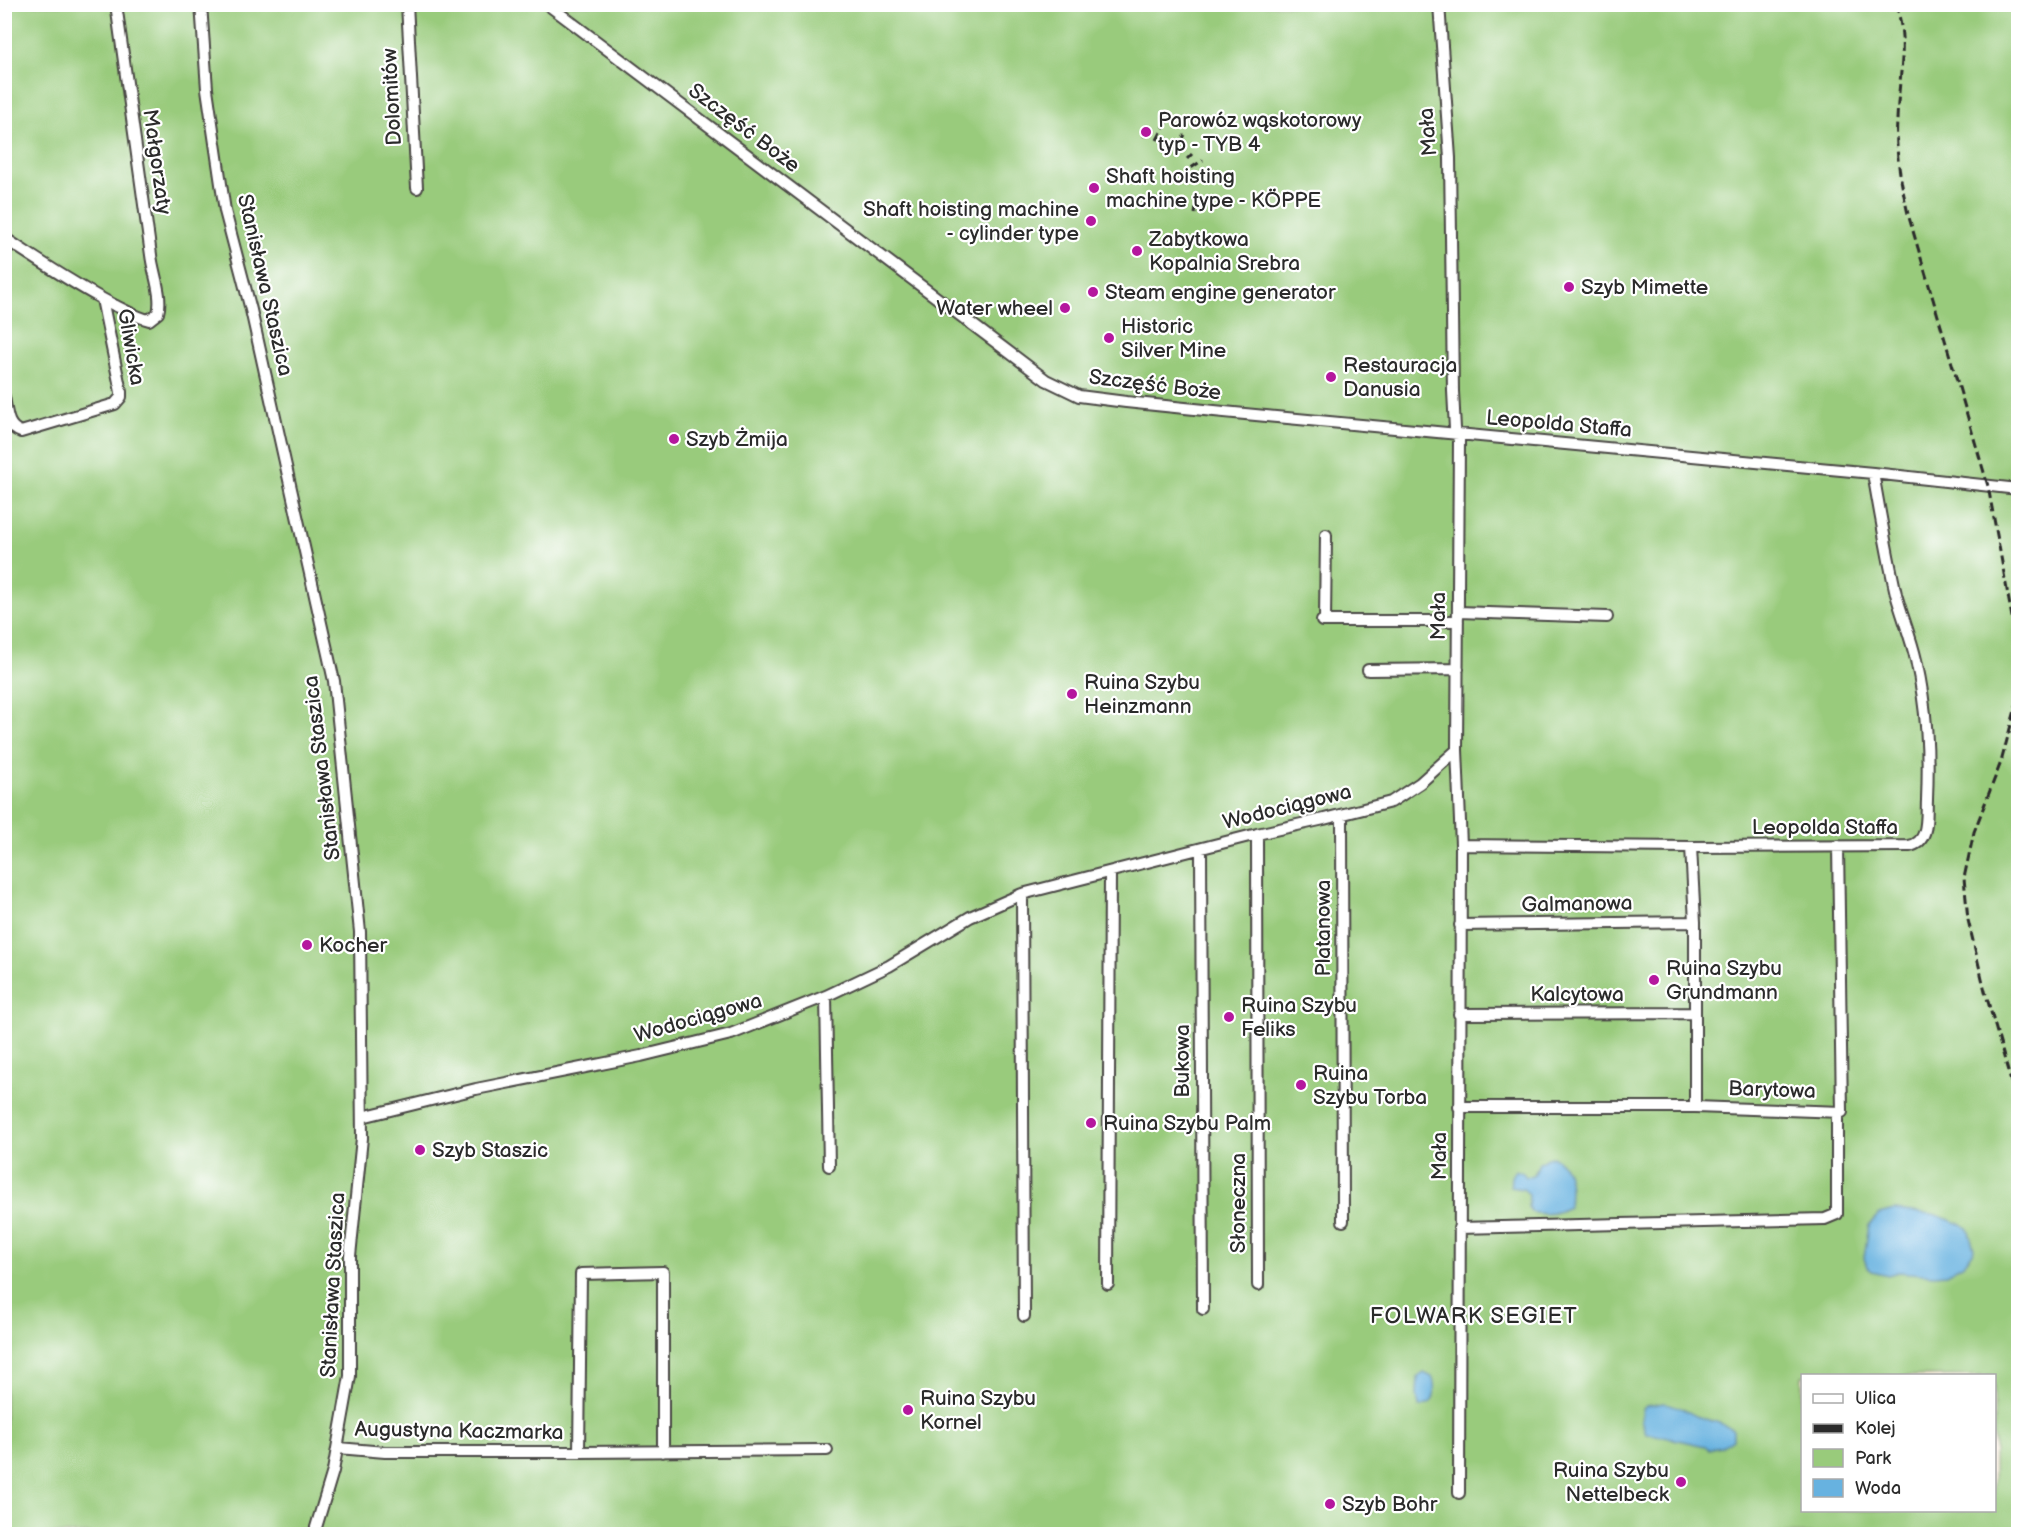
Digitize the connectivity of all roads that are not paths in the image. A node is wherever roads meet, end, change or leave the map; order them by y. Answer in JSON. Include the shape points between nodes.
{"nodes":[{"id":1,"x":116,"y":4,"type":"edge"},
{"id":2,"x":201,"y":4,"type":"edge"},
{"id":3,"x":407,"y":4,"type":"edge"},
{"id":4,"x":546,"y":4,"type":"edge"},
{"id":5,"x":1438,"y":4,"type":"edge"},
{"id":6,"x":417,"y":188,"type":"dead end"},
{"id":7,"x":4,"y":238,"type":"edge"},
{"id":8,"x":102,"y":299,"type":"junction"},
{"id":9,"x":149,"y":320,"type":"joint"},
{"id":10,"x":4,"y":397,"type":"edge"},
{"id":11,"x":1456,"y":434,"type":"junction"},
{"id":12,"x":1873,"y":473,"type":"junction"},
{"id":13,"x":2019,"y":489,"type":"edge"},
{"id":14,"x":1326,"y":536,"type":"dead end"},
{"id":15,"x":1458,"y":617,"type":"junction"},
{"id":16,"x":1607,"y":617,"type":"dead end"},
{"id":17,"x":1458,"y":669,"type":"junction"},
{"id":18,"x":1368,"y":670,"type":"dead end"},
{"id":19,"x":1457,"y":750,"type":"junction"},
{"id":20,"x":1342,"y":814,"type":"junction"},
{"id":21,"x":1257,"y":834,"type":"junction"},
{"id":22,"x":1461,"y":845,"type":"junction"},
{"id":23,"x":1838,"y":846,"type":"junction"},
{"id":24,"x":1691,"y":848,"type":"junction"},
{"id":25,"x":1201,"y":849,"type":"junction"},
{"id":26,"x":1110,"y":872,"type":"junction"},
{"id":27,"x":1022,"y":894,"type":"junction"},
{"id":28,"x":1695,"y":922,"type":"junction"},
{"id":29,"x":1460,"y":924,"type":"junction"},
{"id":30,"x":826,"y":996,"type":"junction"},
{"id":31,"x":1695,"y":1012,"type":"junction"},
{"id":32,"x":1460,"y":1014,"type":"junction"},
{"id":33,"x":1459,"y":1107,"type":"junction"},
{"id":34,"x":1695,"y":1107,"type":"junction"},
{"id":35,"x":1837,"y":1112,"type":"junction"},
{"id":36,"x":362,"y":1117,"type":"junction"},
{"id":37,"x":829,"y":1166,"type":"dead end"},
{"id":38,"x":1343,"y":1221,"type":"dead end"},
{"id":39,"x":1458,"y":1228,"type":"junction"},
{"id":40,"x":1108,"y":1284,"type":"dead end"},
{"id":41,"x":1258,"y":1285,"type":"dead end"},
{"id":42,"x":1203,"y":1309,"type":"dead end"},
{"id":43,"x":1024,"y":1316,"type":"dead end"},
{"id":44,"x":338,"y":1448,"type":"junction"},
{"id":45,"x":827,"y":1450,"type":"dead end"},
{"id":46,"x":579,"y":1452,"type":"junction"},
{"id":47,"x":663,"y":1452,"type":"junction"},
{"id":48,"x":1459,"y":1493,"type":"dead end"},
{"id":49,"x":314,"y":1534,"type":"edge"}],
"edges":[{"from":1,"to":9,"type":"street","name":"Małgorzaty","via":[[159,300],[158,314]]},
{"from":2,"to":36,"type":"street","name":"Stanisława Staszica","via":[[207,89],[225,211],[254,321],[334,681],[360,932]]},
{"from":3,"to":6,"type":"street","name":"Dolomitów"},
{"from":4,"to":11,"type":"street","name":"Szczęść Boże","via":[[1061,388],[1078,396]]},
{"from":5,"to":11,"type":"street","name":"Mała","via":[[1450,158]]},
{"from":7,"to":8,"type":"street","name":"Gliwicka"},
{"from":8,"to":9,"type":"street","name":"Gliwicka"},
{"from":8,"to":10,"type":"street","name":"Gliwicka","via":[[121,398],[115,404],[21,432],[10,424]]},
{"from":11,"to":12,"type":"street","name":"Leopolda Staffa"},
{"from":11,"to":15,"type":"street","name":"Mała"},
{"from":12,"to":13,"type":"street","name":"Leopolda Staffa"},
{"from":12,"to":23,"type":"street","name":"Leopolda Staffa","via":[[1926,713],[1926,824],[1923,838],[1914,845]]},
{"from":14,"to":15,"type":"street","via":[[1324,621]]},
{"from":15,"to":16,"type":"street"},
{"from":15,"to":17,"type":"street","name":"Mała"},
{"from":17,"to":18,"type":"street"},
{"from":17,"to":19,"type":"street","name":"Mała"},
{"from":19,"to":20,"type":"street","name":"Wodociągowa","via":[[1408,792],[1390,802]]},
{"from":19,"to":22,"type":"street","name":"Mała"},
{"from":20,"to":21,"type":"street","name":"Wodociągowa"},
{"from":20,"to":38,"type":"street","name":"Platanowa"},
{"from":21,"to":25,"type":"street","name":"Wodociągowa"},
{"from":21,"to":41,"type":"street","name":"Słoneczna"},
{"from":22,"to":24,"type":"street","name":"Leopolda Staffa"},
{"from":22,"to":29,"type":"street","name":"Mała"},
{"from":23,"to":24,"type":"street","name":"Leopolda Staffa"},
{"from":23,"to":35,"type":"street","name":"Barytowa","via":[[1842,1112]]},
{"from":24,"to":28,"type":"street"},
{"from":25,"to":26,"type":"street","name":"Wodociągowa"},
{"from":25,"to":42,"type":"street","name":"Bukowa"},
{"from":26,"to":27,"type":"street","name":"Wodociągowa"},
{"from":26,"to":40,"type":"street"},
{"from":27,"to":30,"type":"street","name":"Wodociągowa","via":[[970,917],[888,966]]},
{"from":27,"to":43,"type":"street"},
{"from":28,"to":29,"type":"street","name":"Galmanowa"},
{"from":28,"to":31,"type":"street"},
{"from":29,"to":32,"type":"street","name":"Mała"},
{"from":30,"to":36,"type":"street","name":"Wodociągowa","via":[[731,1034]]},
{"from":30,"to":37,"type":"street"},
{"from":31,"to":32,"type":"street","name":"Kalcytowa"},
{"from":31,"to":34,"type":"street"},
{"from":32,"to":33,"type":"street","name":"Mała"},
{"from":33,"to":34,"type":"street","name":"Barytowa"},
{"from":33,"to":39,"type":"street","name":"Mała"},
{"from":34,"to":35,"type":"street","name":"Barytowa"},
{"from":35,"to":39,"type":"street","via":[[1837,1214],[1825,1219]]},
{"from":36,"to":44,"type":"street","name":"Stanisława Staszica","via":[[350,1264],[350,1376]]},
{"from":39,"to":48,"type":"street","name":"Mała"},
{"from":44,"to":46,"type":"street","name":"Augustyna Kaczmarka","via":[[385,1452]]},
{"from":44,"to":49,"type":"street","name":"Stanisława Staszica"},
{"from":45,"to":47,"type":"street","name":"Augustyna Kaczmarka"},
{"from":46,"to":47,"type":"street","name":"Augustyna Kaczmarka"},
{"from":46,"to":47,"type":"street","name":"Augustyna Kaczmarka","via":[[581,1274],[663,1272]]}]}
